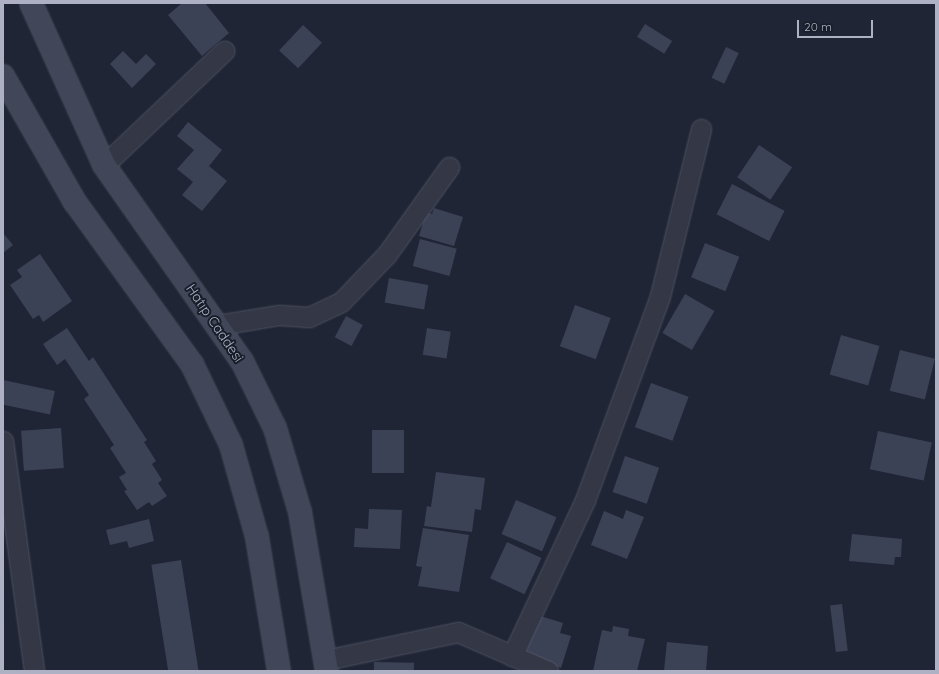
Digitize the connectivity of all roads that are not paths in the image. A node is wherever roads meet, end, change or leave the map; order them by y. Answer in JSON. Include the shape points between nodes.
{"nodes":[{"id":1,"x":31,"y":3,"type":"edge"},
{"id":2,"x":224,"y":51,"type":"dead end"},
{"id":3,"x":3,"y":76,"type":"edge"},
{"id":4,"x":701,"y":129,"type":"dead end"},
{"id":5,"x":104,"y":165,"type":"junction"},
{"id":6,"x":449,"y":167,"type":"dead end"},
{"id":7,"x":218,"y":324,"type":"junction"},
{"id":8,"x":3,"y":440,"type":"edge"},
{"id":9,"x":512,"y":656,"type":"junction"},
{"id":10,"x":326,"y":666,"type":"edge"},
{"id":11,"x":34,"y":671,"type":"edge"},
{"id":12,"x":279,"y":671,"type":"edge"},
{"id":13,"x":548,"y":671,"type":"edge"}],
"edges":[{"from":1,"to":5,"type":"main road","name":"Hatıp Caddesi"},
{"from":2,"to":5,"type":"street"},
{"from":3,"to":12,"type":"main road","via":[[75,202],[192,364],[232,446],[257,537]]},
{"from":4,"to":9,"type":"street","via":[[657,303],[585,500]]},
{"from":5,"to":7,"type":"main road","name":"Hatıp Caddesi"},
{"from":6,"to":7,"type":"street","via":[[387,254],[342,302],[309,317],[279,315]]},
{"from":7,"to":10,"type":"main road","name":"Hatıp Caddesi","via":[[242,361],[275,428],[300,512]]},
{"from":8,"to":11,"type":"street"},
{"from":9,"to":10,"type":"street","via":[[458,632]]},
{"from":9,"to":13,"type":"street"}]}
